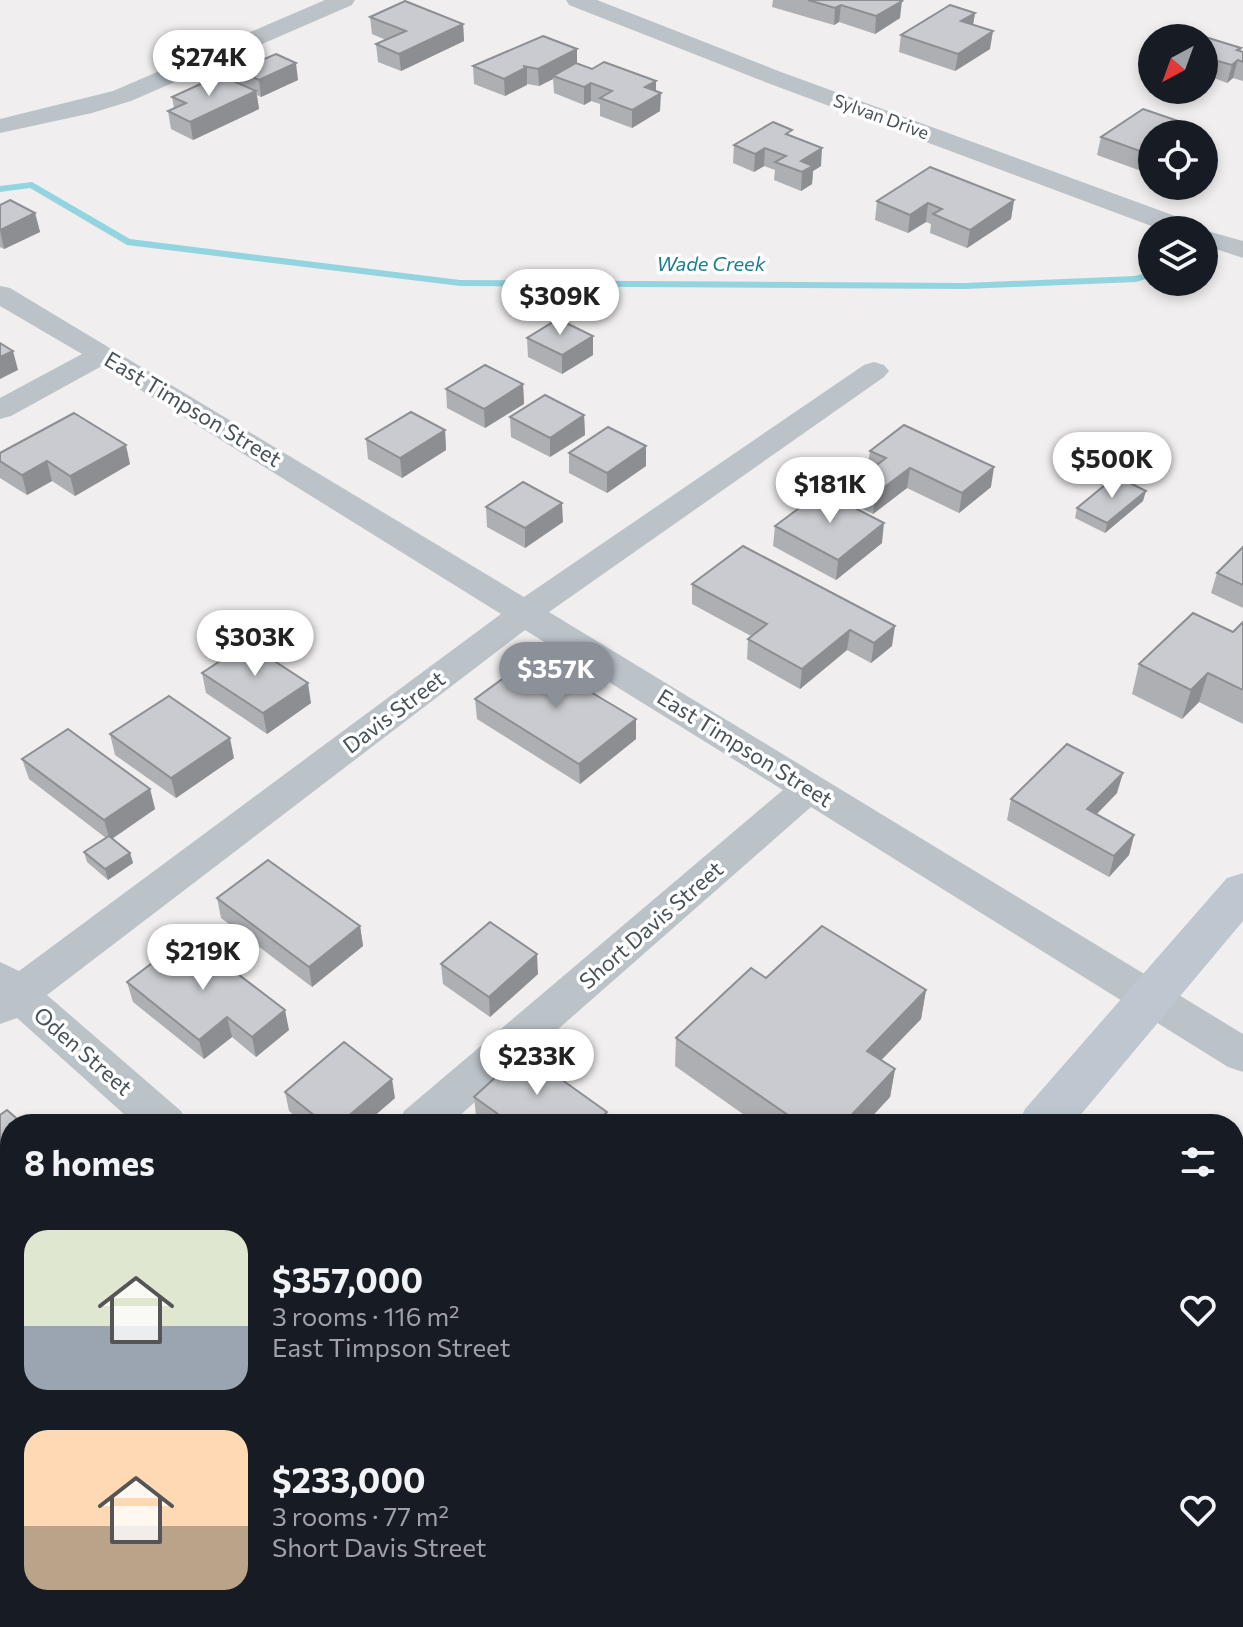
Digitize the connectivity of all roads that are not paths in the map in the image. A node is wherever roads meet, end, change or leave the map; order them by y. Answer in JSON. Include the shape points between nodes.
{"nodes":[{"id":1,"x":344,"y":0,"type":"edge"},
{"id":2,"x":577,"y":0,"type":"edge"},
{"id":3,"x":0,"y":126,"type":"edge"},
{"id":4,"x":1149,"y":216,"type":"edge"},
{"id":5,"x":1218,"y":241,"type":"edge"},
{"id":6,"x":1243,"y":250,"type":"edge"},
{"id":7,"x":0,"y":294,"type":"edge"},
{"id":8,"x":103,"y":354,"type":"junction"},
{"id":9,"x":874,"y":371,"type":"dead end"},
{"id":10,"x":0,"y":410,"type":"edge"},
{"id":11,"x":525,"y":613,"type":"junction"},
{"id":12,"x":809,"y":788,"type":"junction"},
{"id":13,"x":1243,"y":890,"type":"edge"},
{"id":14,"x":6,"y":993,"type":"edge"},
{"id":15,"x":1152,"y":998,"type":"junction"},
{"id":16,"x":1243,"y":1055,"type":"edge"},
{"id":17,"x":153,"y":1114,"type":"edge"},
{"id":18,"x":432,"y":1114,"type":"edge"},
{"id":19,"x":1052,"y":1114,"type":"edge"}],
"edges":[{"from":1,"to":3,"type":"street","via":[[122,96]]},
{"from":2,"to":4,"type":"street","name":"Sylvan Drive"},
{"from":5,"to":6,"type":"street"},
{"from":7,"to":8,"type":"street","name":"East Timpson Street"},
{"from":8,"to":10,"type":"street"},
{"from":8,"to":11,"type":"street","name":"East Timpson Street"},
{"from":9,"to":11,"type":"street","name":"Davis Street"},
{"from":11,"to":12,"type":"street","name":"East Timpson Street"},
{"from":11,"to":14,"type":"street","name":"Davis Street"},
{"from":12,"to":15,"type":"street","name":"East Timpson Street"},
{"from":12,"to":18,"type":"street","name":"Short Davis Street"},
{"from":13,"to":15,"type":"main road"},
{"from":14,"to":17,"type":"street","name":"Oden Street"},
{"from":15,"to":16,"type":"street","name":"East Timpson Street"},
{"from":15,"to":19,"type":"main road"}]}
